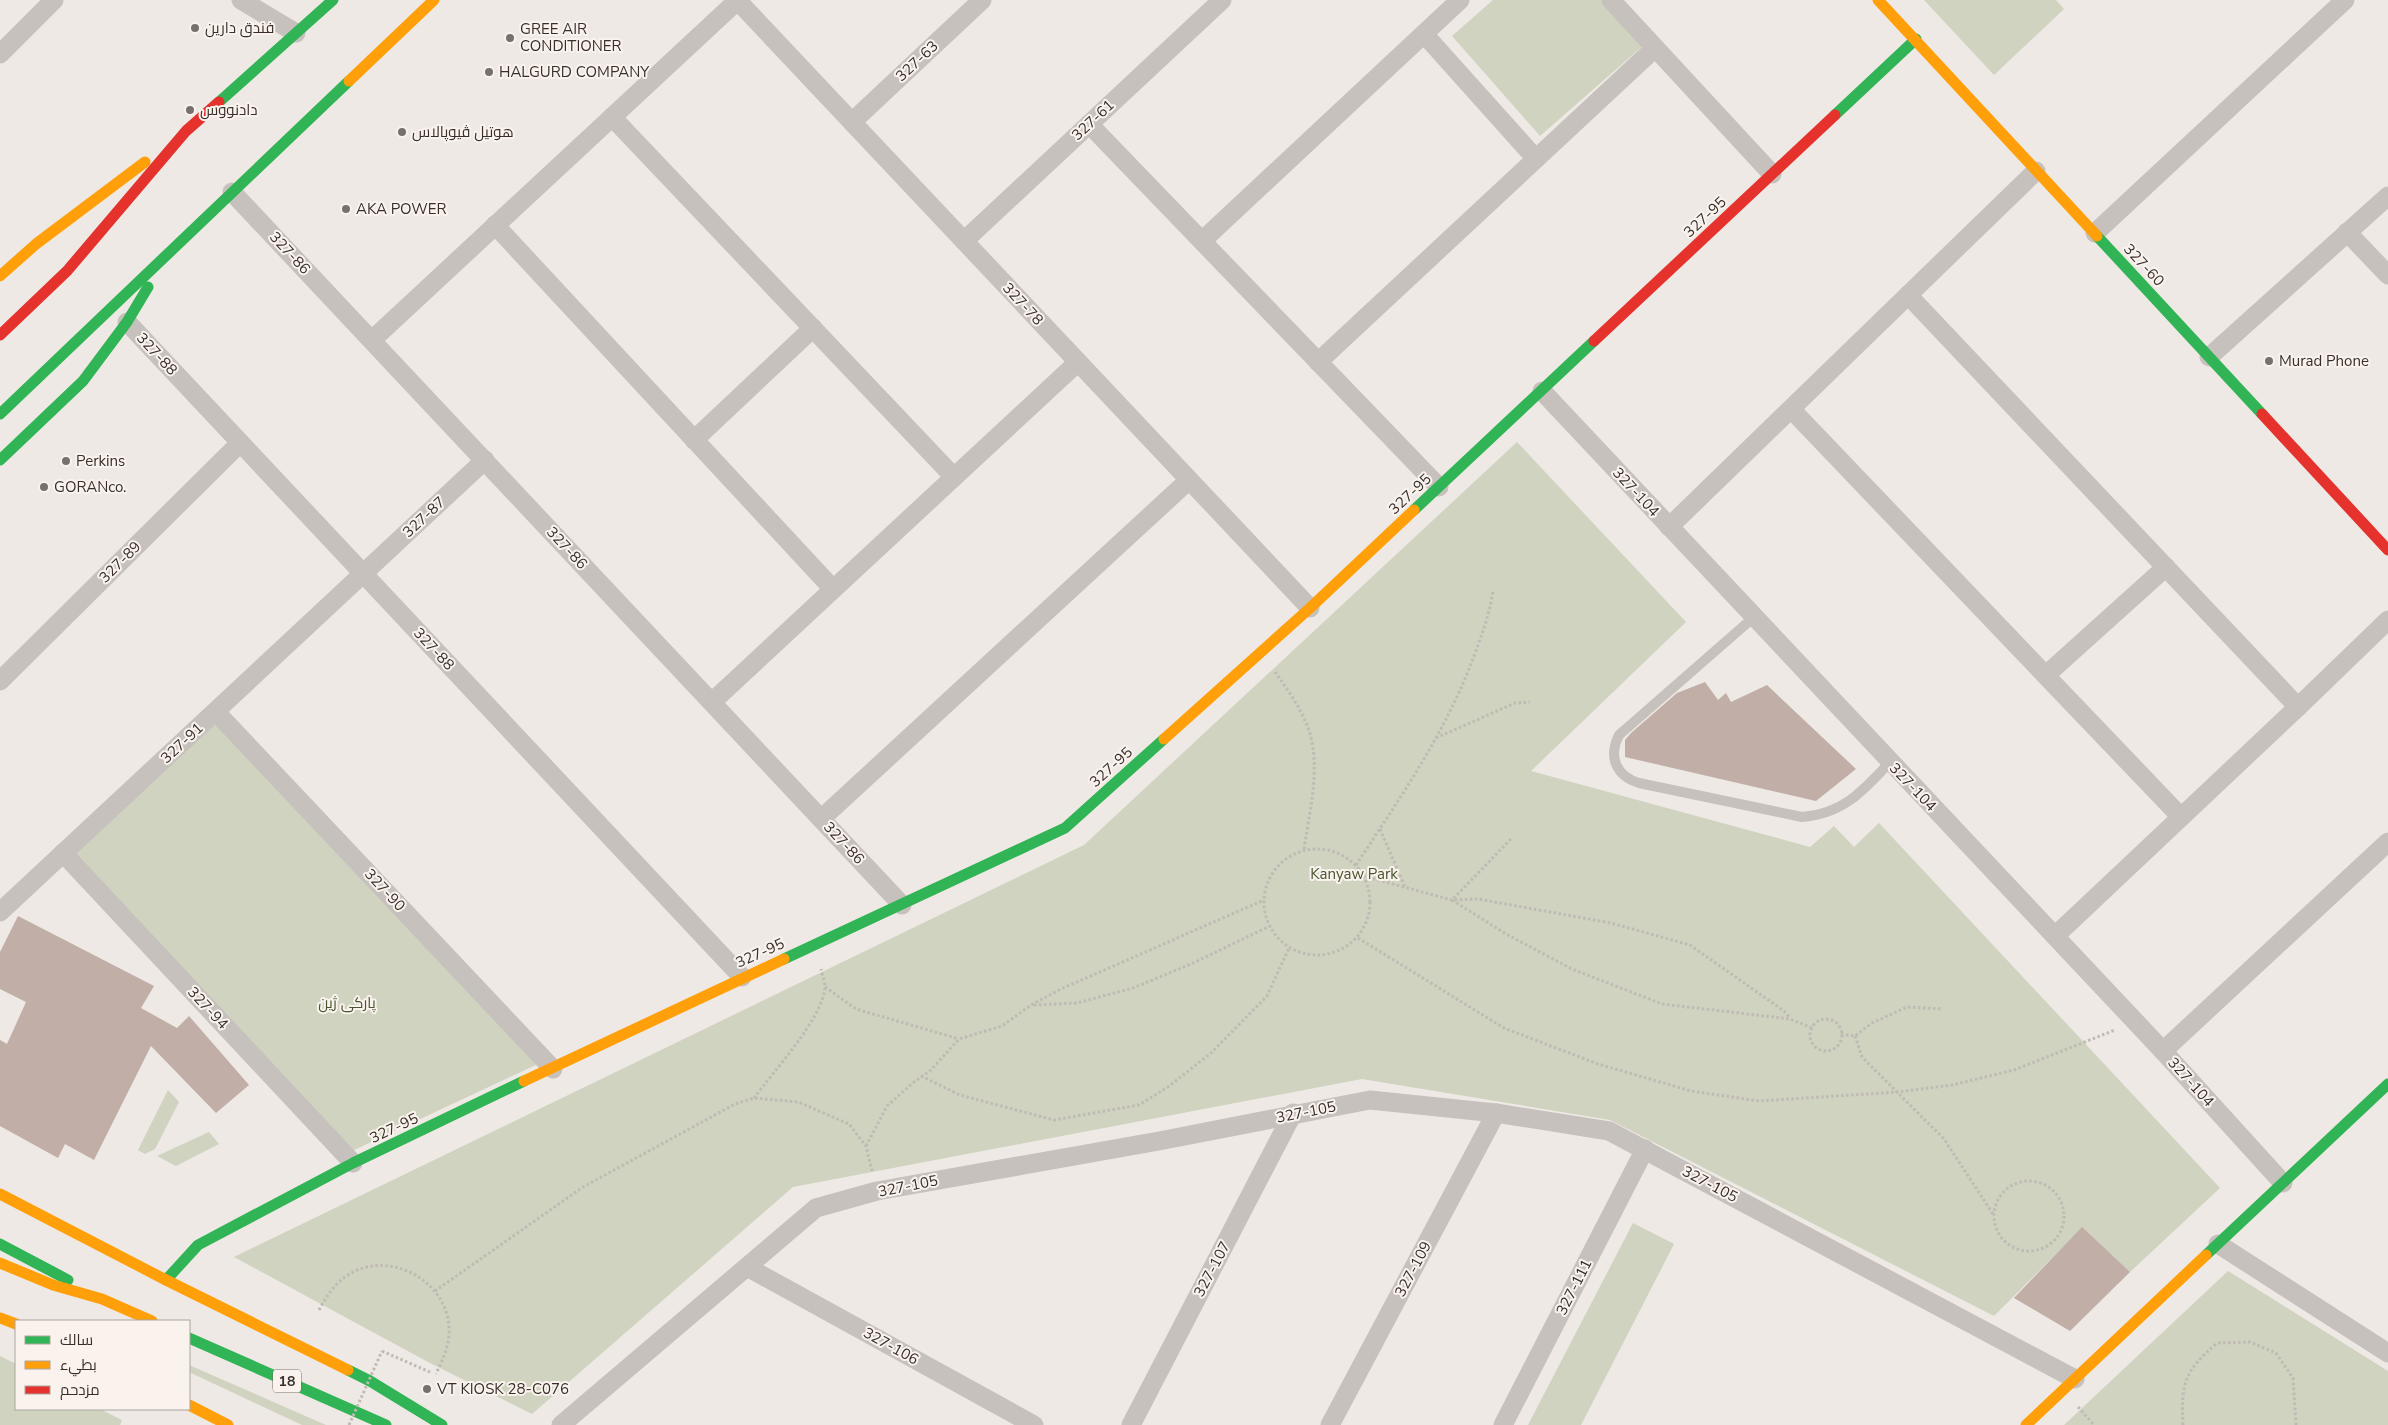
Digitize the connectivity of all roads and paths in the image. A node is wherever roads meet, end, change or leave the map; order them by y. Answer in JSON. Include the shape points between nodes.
{"nodes":[{"id":1,"x":54,"y":0,"type":"edge"},
{"id":2,"x":241,"y":0,"type":"edge"},
{"id":3,"x":317,"y":0,"type":"edge"},
{"id":4,"x":333,"y":0,"type":"edge"},
{"id":5,"x":434,"y":0,"type":"edge"},
{"id":6,"x":737,"y":0,"type":"edge"},
{"id":7,"x":982,"y":0,"type":"edge"},
{"id":8,"x":1222,"y":0,"type":"edge"},
{"id":9,"x":1460,"y":0,"type":"edge"},
{"id":10,"x":1611,"y":0,"type":"edge"},
{"id":11,"x":1878,"y":0,"type":"edge"},
{"id":12,"x":2345,"y":0,"type":"edge"},
{"id":13,"x":296,"y":33,"type":"junction"},
{"id":14,"x":1424,"y":34,"type":"junction"},
{"id":15,"x":1916,"y":39,"type":"junction"},
{"id":16,"x":1656,"y":48,"type":"junction"},
{"id":17,"x":0,"y":54,"type":"edge"},
{"id":18,"x":612,"y":117,"type":"junction"},
{"id":19,"x":852,"y":122,"type":"junction"},
{"id":20,"x":1089,"y":124,"type":"junction"},
{"id":21,"x":186,"y":131,"type":"junction"},
{"id":22,"x":1536,"y":159,"type":"junction"},
{"id":23,"x":2036,"y":171,"type":"junction"},
{"id":24,"x":1772,"y":174,"type":"junction"},
{"id":25,"x":232,"y":192,"type":"junction"},
{"id":26,"x":2388,"y":196,"type":"edge"},
{"id":27,"x":495,"y":225,"type":"junction"},
{"id":28,"x":2347,"y":232,"type":"junction"},
{"id":29,"x":2095,"y":233,"type":"junction"},
{"id":30,"x":964,"y":241,"type":"junction"},
{"id":31,"x":1202,"y":241,"type":"junction"},
{"id":32,"x":166,"y":257,"type":"junction"},
{"id":33,"x":2388,"y":275,"type":"edge"},
{"id":34,"x":0,"y":276,"type":"edge"},
{"id":35,"x":1908,"y":295,"type":"junction"},
{"id":36,"x":127,"y":322,"type":"junction"},
{"id":37,"x":813,"y":328,"type":"junction"},
{"id":38,"x":0,"y":335,"type":"edge"},
{"id":39,"x":372,"y":340,"type":"junction"},
{"id":40,"x":2209,"y":357,"type":"junction"},
{"id":41,"x":1078,"y":362,"type":"junction"},
{"id":42,"x":1318,"y":362,"type":"junction"},
{"id":43,"x":1542,"y":392,"type":"junction"},
{"id":44,"x":1791,"y":409,"type":"junction"},
{"id":45,"x":0,"y":414,"type":"edge"},
{"id":46,"x":694,"y":440,"type":"junction"},
{"id":47,"x":240,"y":443,"type":"junction"},
{"id":48,"x":0,"y":460,"type":"edge"},
{"id":49,"x":485,"y":460,"type":"junction"},
{"id":50,"x":954,"y":477,"type":"junction"},
{"id":51,"x":1190,"y":480,"type":"junction"},
{"id":52,"x":1438,"y":487,"type":"junction"},
{"id":53,"x":1669,"y":527,"type":"junction"},
{"id":54,"x":2388,"y":550,"type":"edge"},
{"id":55,"x":2166,"y":567,"type":"junction"},
{"id":56,"x":363,"y":574,"type":"junction"},
{"id":57,"x":832,"y":590,"type":"junction"},
{"id":58,"x":1493,"y":590,"type":"dead end"},
{"id":59,"x":1310,"y":608,"type":"junction"},
{"id":60,"x":1754,"y":617,"type":"junction"},
{"id":61,"x":2388,"y":620,"type":"edge"},
{"id":62,"x":1261,"y":652,"type":"junction"},
{"id":63,"x":2046,"y":675,"type":"junction"},
{"id":64,"x":0,"y":681,"type":"edge"},
{"id":65,"x":712,"y":702,"type":"junction"},
{"id":66,"x":1530,"y":702,"type":"dead end"},
{"id":67,"x":2298,"y":707,"type":"junction"},
{"id":68,"x":216,"y":712,"type":"junction"},
{"id":69,"x":1436,"y":738,"type":"junction"},
{"id":70,"x":1890,"y":762,"type":"junction"},
{"id":71,"x":2180,"y":816,"type":"junction"},
{"id":72,"x":821,"y":819,"type":"junction"},
{"id":73,"x":1380,"y":828,"type":"junction"},
{"id":74,"x":1511,"y":839,"type":"dead end"},
{"id":75,"x":2388,"y":842,"type":"edge"},
{"id":76,"x":1304,"y":850,"type":"junction"},
{"id":77,"x":63,"y":853,"type":"junction"},
{"id":78,"x":1356,"y":865,"type":"junction"},
{"id":79,"x":1363,"y":876,"type":"junction"},
{"id":80,"x":1406,"y":887,"type":"junction"},
{"id":81,"x":1264,"y":900,"type":"junction"},
{"id":82,"x":1452,"y":900,"type":"junction"},
{"id":83,"x":902,"y":905,"type":"junction"},
{"id":84,"x":0,"y":912,"type":"edge"},
{"id":85,"x":1270,"y":926,"type":"junction"},
{"id":86,"x":2054,"y":936,"type":"junction"},
{"id":87,"x":1358,"y":938,"type":"junction"},
{"id":88,"x":816,"y":945,"type":"junction"},
{"id":89,"x":1289,"y":948,"type":"junction"},
{"id":90,"x":742,"y":977,"type":"junction"},
{"id":91,"x":825,"y":987,"type":"junction"},
{"id":92,"x":1031,"y":1005,"type":"junction"},
{"id":93,"x":1943,"y":1009,"type":"dead end"},
{"id":94,"x":1790,"y":1019,"type":"junction"},
{"id":95,"x":2132,"y":1019,"type":"junction"},
{"id":96,"x":1812,"y":1028,"type":"junction"},
{"id":97,"x":1841,"y":1034,"type":"junction"},
{"id":98,"x":1855,"y":1036,"type":"junction"},
{"id":99,"x":959,"y":1039,"type":"junction"},
{"id":100,"x":2163,"y":1051,"type":"junction"},
{"id":101,"x":554,"y":1069,"type":"junction"},
{"id":102,"x":922,"y":1076,"type":"junction"},
{"id":103,"x":2388,"y":1084,"type":"edge"},
{"id":104,"x":1898,"y":1092,"type":"junction"},
{"id":105,"x":754,"y":1098,"type":"junction"},
{"id":106,"x":1496,"y":1113,"type":"junction"},
{"id":107,"x":1293,"y":1114,"type":"junction"},
{"id":108,"x":866,"y":1146,"type":"junction"},
{"id":109,"x":1646,"y":1149,"type":"junction"},
{"id":110,"x":353,"y":1163,"type":"junction"},
{"id":111,"x":2283,"y":1183,"type":"junction"},
{"id":112,"x":877,"y":1191,"type":"junction"},
{"id":113,"x":0,"y":1194,"type":"edge"},
{"id":114,"x":1993,"y":1214,"type":"junction"},
{"id":115,"x":0,"y":1244,"type":"edge"},
{"id":116,"x":2218,"y":1244,"type":"junction"},
{"id":117,"x":0,"y":1263,"type":"edge"},
{"id":118,"x":747,"y":1267,"type":"junction"},
{"id":119,"x":166,"y":1280,"type":"junction"},
{"id":120,"x":435,"y":1291,"type":"junction"},
{"id":121,"x":102,"y":1299,"type":"junction"},
{"id":122,"x":319,"y":1310,"type":"dead end"},
{"id":123,"x":0,"y":1311,"type":"edge"},
{"id":124,"x":0,"y":1318,"type":"edge"},
{"id":125,"x":20,"y":1320,"type":"edge"},
{"id":126,"x":150,"y":1320,"type":"edge"},
{"id":127,"x":15,"y":1324,"type":"edge"},
{"id":128,"x":190,"y":1338,"type":"edge"},
{"id":129,"x":2386,"y":1350,"type":"edge"},
{"id":130,"x":430,"y":1372,"type":"dead end"},
{"id":131,"x":436,"y":1374,"type":"dead end"},
{"id":132,"x":2074,"y":1379,"type":"junction"},
{"id":133,"x":190,"y":1406,"type":"edge"},
{"id":134,"x":216,"y":1422,"type":"edge"},
{"id":135,"x":566,"y":1424,"type":"edge"},
{"id":136,"x":349,"y":1425,"type":"edge"},
{"id":137,"x":386,"y":1425,"type":"edge"},
{"id":138,"x":442,"y":1425,"type":"edge"},
{"id":139,"x":1034,"y":1425,"type":"edge"},
{"id":140,"x":1131,"y":1425,"type":"edge"},
{"id":141,"x":1330,"y":1425,"type":"edge"},
{"id":142,"x":1503,"y":1425,"type":"edge"},
{"id":143,"x":2026,"y":1425,"type":"edge"},
{"id":144,"x":2183,"y":1425,"type":"edge"},
{"id":145,"x":2296,"y":1425,"type":"edge"}],
"edges":[{"from":1,"to":17,"type":"street"},
{"from":2,"to":13,"type":"street"},
{"from":3,"to":13,"type":"main road"},
{"from":4,"to":13,"type":"main road"},
{"from":5,"to":25,"type":"main road"},
{"from":6,"to":18,"type":"street"},
{"from":6,"to":19,"type":"street","name":"327-78"},
{"from":7,"to":19,"type":"street","name":"327-63"},
{"from":8,"to":20,"type":"street","name":"327-61"},
{"from":9,"to":14,"type":"street"},
{"from":10,"to":16,"type":"street"},
{"from":11,"to":15,"type":"main road","name":"327-60"},
{"from":12,"to":29,"type":"street"},
{"from":13,"to":21,"type":"main road"},
{"from":14,"to":22,"type":"street"},
{"from":14,"to":31,"type":"street"},
{"from":15,"to":23,"type":"main road","name":"327-60"},
{"from":15,"to":24,"type":"main road","name":"327-95"},
{"from":16,"to":22,"type":"street"},
{"from":16,"to":24,"type":"street"},
{"from":18,"to":27,"type":"street"},
{"from":18,"to":37,"type":"street"},
{"from":19,"to":30,"type":"street","name":"327-78"},
{"from":20,"to":30,"type":"street","name":"327-61"},
{"from":20,"to":31,"type":"street"},
{"from":21,"to":34,"type":"main road","via":[[36,244]]},
{"from":21,"to":38,"type":"main road","via":[[67,271]]},
{"from":22,"to":42,"type":"street"},
{"from":23,"to":29,"type":"main road","name":"327-60"},
{"from":23,"to":35,"type":"street"},
{"from":24,"to":43,"type":"main road","name":"327-95"},
{"from":25,"to":32,"type":"main road"},
{"from":25,"to":39,"type":"street","name":"327-86"},
{"from":26,"to":28,"type":"street"},
{"from":27,"to":39,"type":"street"},
{"from":27,"to":46,"type":"street"},
{"from":28,"to":33,"type":"street"},
{"from":28,"to":40,"type":"street"},
{"from":29,"to":40,"type":"main road","name":"327-60"},
{"from":30,"to":41,"type":"street","name":"327-78"},
{"from":31,"to":42,"type":"street"},
{"from":32,"to":36,"type":"main road"},
{"from":32,"to":45,"type":"main road"},
{"from":35,"to":44,"type":"street"},
{"from":35,"to":55,"type":"street"},
{"from":36,"to":47,"type":"street","name":"327-88"},
{"from":36,"to":48,"type":"main road","via":[[83,381]]},
{"from":37,"to":46,"type":"street"},
{"from":37,"to":50,"type":"street"},
{"from":39,"to":49,"type":"street","name":"327-86"},
{"from":40,"to":54,"type":"main road","name":"327-60"},
{"from":41,"to":50,"type":"street"},
{"from":41,"to":51,"type":"street","name":"327-78"},
{"from":42,"to":52,"type":"street"},
{"from":43,"to":52,"type":"main road","name":"327-95"},
{"from":43,"to":53,"type":"street","name":"327-104"},
{"from":44,"to":53,"type":"street"},
{"from":44,"to":63,"type":"street"},
{"from":46,"to":57,"type":"street"},
{"from":47,"to":56,"type":"street","name":"327-88"},
{"from":47,"to":64,"type":"street","name":"327-89"},
{"from":49,"to":56,"type":"street","name":"327-87"},
{"from":49,"to":65,"type":"street","name":"327-86"},
{"from":50,"to":57,"type":"street"},
{"from":51,"to":59,"type":"street","name":"327-78"},
{"from":51,"to":72,"type":"street"},
{"from":52,"to":59,"type":"main road","name":"327-95"},
{"from":53,"to":60,"type":"street","name":"327-104"},
{"from":55,"to":63,"type":"street"},
{"from":55,"to":67,"type":"street"},
{"from":56,"to":68,"type":"street","name":"327-91"},
{"from":56,"to":90,"type":"street","name":"327-88"},
{"from":57,"to":65,"type":"street"},
{"from":58,"to":69,"type":"path","via":[[1490,612],[1462,687]]},
{"from":59,"to":62,"type":"main road","name":"327-95"},
{"from":60,"to":70,"type":"street","name":"327-104"},
{"from":60,"to":70,"type":"lane","via":[[1619,735],[1613,755],[1621,774],[1640,783],[1802,817],[1820,816],[1836,810],[1852,800]]},
{"from":61,"to":67,"type":"street"},
{"from":62,"to":76,"type":"path","via":[[1290,693],[1309,729],[1315,774]]},
{"from":62,"to":83,"type":"main road","name":"327-95","via":[[1066,828]]},
{"from":63,"to":71,"type":"street"},
{"from":65,"to":72,"type":"street","name":"327-86"},
{"from":66,"to":69,"type":"path","via":[[1515,703]]},
{"from":67,"to":71,"type":"street"},
{"from":68,"to":77,"type":"street","name":"327-91"},
{"from":68,"to":101,"type":"street","name":"327-90"},
{"from":69,"to":73,"type":"path"},
{"from":70,"to":86,"type":"street","name":"327-104"},
{"from":71,"to":86,"type":"street"},
{"from":72,"to":83,"type":"street","name":"327-86"},
{"from":73,"to":78,"type":"path"},
{"from":73,"to":80,"type":"path"},
{"from":74,"to":82,"type":"path"},
{"from":75,"to":100,"type":"street"},
{"from":76,"to":78,"type":"path","via":[[1322,849],[1341,854]]},
{"from":76,"to":81,"type":"path","via":[[1285,859],[1272,872]]},
{"from":77,"to":84,"type":"street","name":"327-91"},
{"from":77,"to":110,"type":"street","name":"327-94"},
{"from":78,"to":79,"type":"path"},
{"from":79,"to":80,"type":"path"},
{"from":79,"to":87,"type":"path","via":[[1371,901],[1367,922]]},
{"from":80,"to":82,"type":"path"},
{"from":81,"to":85,"type":"path","via":[[1265,916]]},
{"from":81,"to":92,"type":"path"},
{"from":82,"to":94,"type":"path","via":[[1506,934],[1572,969],[1662,1004]]},
{"from":82,"to":94,"type":"path","via":[[1478,899],[1611,923],[1690,945],[1784,1011]]},
{"from":83,"to":88,"type":"main road","name":"327-95"},
{"from":85,"to":89,"type":"path","via":[[1275,936]]},
{"from":85,"to":92,"type":"path","via":[[1133,988],[1077,1003]]},
{"from":86,"to":95,"type":"street","name":"327-104"},
{"from":87,"to":89,"type":"path","via":[[1335,953],[1316,956]]},
{"from":87,"to":104,"type":"path","via":[[1504,1028],[1598,1064],[1690,1091],[1759,1101]]},
{"from":88,"to":90,"type":"main road","name":"327-95"},
{"from":88,"to":91,"type":"path"},
{"from":89,"to":102,"type":"path","via":[[1267,996],[1211,1054],[1139,1105],[1054,1120],[960,1095]]},
{"from":90,"to":101,"type":"main road","name":"327-95"},
{"from":91,"to":99,"type":"path","via":[[856,1009]]},
{"from":91,"to":105,"type":"path","via":[[818,1009],[805,1032]]},
{"from":92,"to":99,"type":"path","via":[[1002,1026]]},
{"from":93,"to":98,"type":"path","via":[[1907,1007]]},
{"from":94,"to":96,"type":"path"},
{"from":95,"to":100,"type":"street","name":"327-104"},
{"from":95,"to":104,"type":"path","via":[[2114,1030],[2014,1070],[1952,1085]]},
{"from":96,"to":97,"type":"path","via":[[1819,1020],[1830,1019],[1838,1024]]},
{"from":96,"to":97,"type":"path","via":[[1810,1038],[1820,1050],[1835,1048]]},
{"from":97,"to":98,"type":"path"},
{"from":98,"to":104,"type":"path","via":[[1862,1057]]},
{"from":99,"to":102,"type":"path"},
{"from":100,"to":111,"type":"street","name":"327-104"},
{"from":101,"to":110,"type":"main road","name":"327-95"},
{"from":102,"to":108,"type":"path","via":[[887,1106]]},
{"from":103,"to":111,"type":"main road"},
{"from":104,"to":114,"type":"path","via":[[1944,1139]]},
{"from":105,"to":108,"type":"path","via":[[798,1102],[849,1124]]},
{"from":105,"to":120,"type":"path","via":[[735,1104],[583,1187]]},
{"from":106,"to":107,"type":"street","name":"327-105","via":[[1370,1100]]},
{"from":106,"to":109,"type":"street","name":"327-105","via":[[1608,1131]]},
{"from":106,"to":141,"type":"street","name":"327-109"},
{"from":107,"to":112,"type":"street","name":"327-105"},
{"from":107,"to":140,"type":"street","name":"327-107"},
{"from":108,"to":112,"type":"path"},
{"from":109,"to":132,"type":"street","name":"327-105"},
{"from":109,"to":142,"type":"street","name":"327-111"},
{"from":110,"to":119,"type":"main road","name":"327-95","via":[[198,1245]]},
{"from":111,"to":116,"type":"main road"},
{"from":112,"to":118,"type":"street","name":"327-105","via":[[816,1208]]},
{"from":113,"to":119,"type":"main road"},
{"from":114,"to":114,"type":"path","via":[[1994,1225],[2006,1244],[2027,1252],[2048,1246],[2062,1229],[2064,1218],[2058,1196],[2047,1186],[2034,1182],[2019,1182],[2006,1189],[1997,1200]]},
{"from":115,"to":121,"type":"main road"},
{"from":116,"to":129,"type":"street"},
{"from":116,"to":132,"type":"main road"},
{"from":117,"to":121,"type":"main road","via":[[53,1285]]},
{"from":118,"to":135,"type":"street","name":"327-105"},
{"from":118,"to":139,"type":"street","name":"327-106"},
{"from":119,"to":138,"type":"main road","via":[[370,1381]]},
{"from":120,"to":122,"type":"path","via":[[425,1280],[408,1270],[374,1266],[347,1276],[335,1286]]},
{"from":120,"to":131,"type":"path","via":[[443,1303],[449,1333],[447,1348]]},
{"from":121,"to":126,"type":"main road"},
{"from":123,"to":125,"type":"main road"},
{"from":124,"to":127,"type":"main road"},
{"from":128,"to":137,"type":"main road","number":"18"},
{"from":130,"to":136,"type":"path","bridge":true,"via":[[382,1351]]},
{"from":132,"to":143,"type":"main road"},
{"from":133,"to":134,"type":"main road"},
{"from":144,"to":145,"type":"path","via":[[2182,1392],[2194,1362],[2217,1343],[2250,1342],[2276,1353],[2293,1378]]}]}
